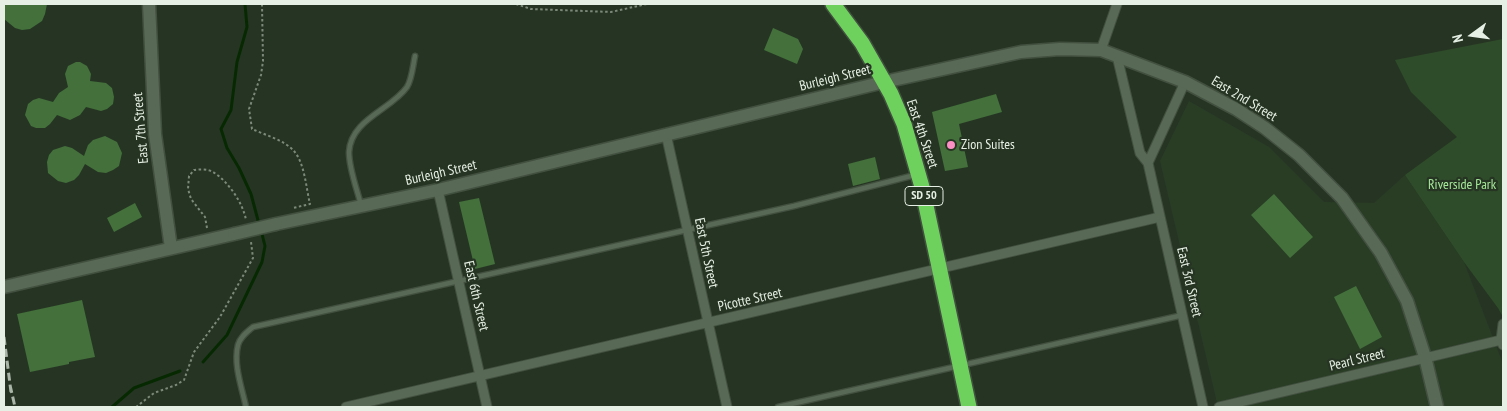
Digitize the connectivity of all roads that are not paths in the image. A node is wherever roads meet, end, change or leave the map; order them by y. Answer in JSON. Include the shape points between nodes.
{"nodes":[{"id":1,"x":149,"y":4,"type":"edge"},
{"id":2,"x":833,"y":4,"type":"edge"},
{"id":3,"x":1117,"y":4,"type":"edge"},
{"id":4,"x":1101,"y":50,"type":"junction"},
{"id":5,"x":415,"y":56,"type":"dead end"},
{"id":6,"x":1117,"y":56,"type":"junction"},
{"id":7,"x":884,"y":82,"type":"junction"},
{"id":8,"x":1185,"y":82,"type":"junction"},
{"id":9,"x":666,"y":134,"type":"junction"},
{"id":10,"x":1148,"y":163,"type":"junction"},
{"id":11,"x":919,"y":174,"type":"junction"},
{"id":12,"x":438,"y":190,"type":"junction"},
{"id":13,"x":362,"y":206,"type":"junction"},
{"id":14,"x":1160,"y":217,"type":"junction"},
{"id":15,"x":687,"y":230,"type":"junction"},
{"id":16,"x":171,"y":248,"type":"junction"},
{"id":17,"x":938,"y":269,"type":"junction"},
{"id":18,"x":459,"y":282,"type":"junction"},
{"id":19,"x":4,"y":287,"type":"edge"},
{"id":20,"x":1183,"y":315,"type":"junction"},
{"id":21,"x":708,"y":324,"type":"junction"},
{"id":22,"x":1503,"y":324,"type":"edge"},
{"id":23,"x":1502,"y":342,"type":"edge"},
{"id":24,"x":1425,"y":357,"type":"junction"},
{"id":25,"x":960,"y":366,"type":"junction"},
{"id":26,"x":480,"y":377,"type":"junction"},
{"id":27,"x":246,"y":407,"type":"edge"},
{"id":28,"x":346,"y":407,"type":"edge"},
{"id":29,"x":487,"y":407,"type":"edge"},
{"id":30,"x":727,"y":407,"type":"edge"},
{"id":31,"x":778,"y":407,"type":"edge"},
{"id":32,"x":969,"y":407,"type":"edge"},
{"id":33,"x":1203,"y":407,"type":"edge"},
{"id":34,"x":1220,"y":407,"type":"edge"},
{"id":35,"x":1437,"y":407,"type":"edge"}],
"edges":[{"from":1,"to":16,"type":"street","name":"East 7th Street","via":[[155,134]]},
{"from":2,"to":7,"type":"highway","name":"East 4th Street","number":"SD 50","via":[[854,30]]},
{"from":3,"to":4,"type":"street"},
{"from":4,"to":6,"type":"street","name":"East 2nd Street"},
{"from":4,"to":7,"type":"street","name":"East 2nd Street","via":[[1021,52]]},
{"from":5,"to":13,"type":"lane","via":[[408,85],[354,135],[349,152]]},
{"from":6,"to":8,"type":"street","name":"East 2nd Street"},
{"from":6,"to":10,"type":"street","name":"East 3rd Street","via":[[1140,154]]},
{"from":7,"to":9,"type":"street","name":"Burleigh Street"},
{"from":7,"to":11,"type":"highway","name":"East 4th Street","number":"SD 50","via":[[904,124]]},
{"from":8,"to":10,"type":"street"},
{"from":8,"to":24,"type":"street","name":"East 2nd Street","via":[[1236,108],[1265,128],[1299,155],[1342,198],[1396,279],[1407,301]]},
{"from":9,"to":12,"type":"street","name":"Burleigh Street"},
{"from":9,"to":15,"type":"street","name":"East 5th Street"},
{"from":10,"to":14,"type":"street","name":"East 3rd Street"},
{"from":11,"to":15,"type":"lane"},
{"from":11,"to":17,"type":"highway","name":"East 4th Street","number":"SD 50"},
{"from":12,"to":13,"type":"street","name":"Burleigh Street"},
{"from":12,"to":18,"type":"street","name":"East 6th Street"},
{"from":13,"to":16,"type":"street","name":"Burleigh Street","bridge":true},
{"from":14,"to":17,"type":"street","name":"Picotte Street"},
{"from":14,"to":20,"type":"street","name":"East 3rd Street"},
{"from":15,"to":18,"type":"lane"},
{"from":15,"to":21,"type":"street","name":"East 5th Street"},
{"from":16,"to":19,"type":"street","name":"Burleigh Street"},
{"from":17,"to":21,"type":"street","name":"Picotte Street"},
{"from":17,"to":25,"type":"highway","name":"East 4th Street","number":"SD 50"},
{"from":18,"to":26,"type":"street","name":"East 6th Street"},
{"from":18,"to":27,"type":"lane","via":[[253,327],[238,344],[237,361]]},
{"from":20,"to":25,"type":"lane"},
{"from":20,"to":33,"type":"street","name":"East 3rd Street"},
{"from":21,"to":26,"type":"street","name":"Picotte Street"},
{"from":21,"to":30,"type":"street","name":"East 5th Street"},
{"from":22,"to":23,"type":"street"},
{"from":23,"to":24,"type":"street","name":"Pearl Street"},
{"from":24,"to":34,"type":"street","name":"Pearl Street"},
{"from":24,"to":35,"type":"street","name":"East 2nd Street"},
{"from":25,"to":31,"type":"lane"},
{"from":25,"to":32,"type":"highway","name":"East 4th Street","number":"SD 50"},
{"from":26,"to":28,"type":"street","name":"Picotte Street"},
{"from":26,"to":29,"type":"street","name":"East 6th Street"}]}
